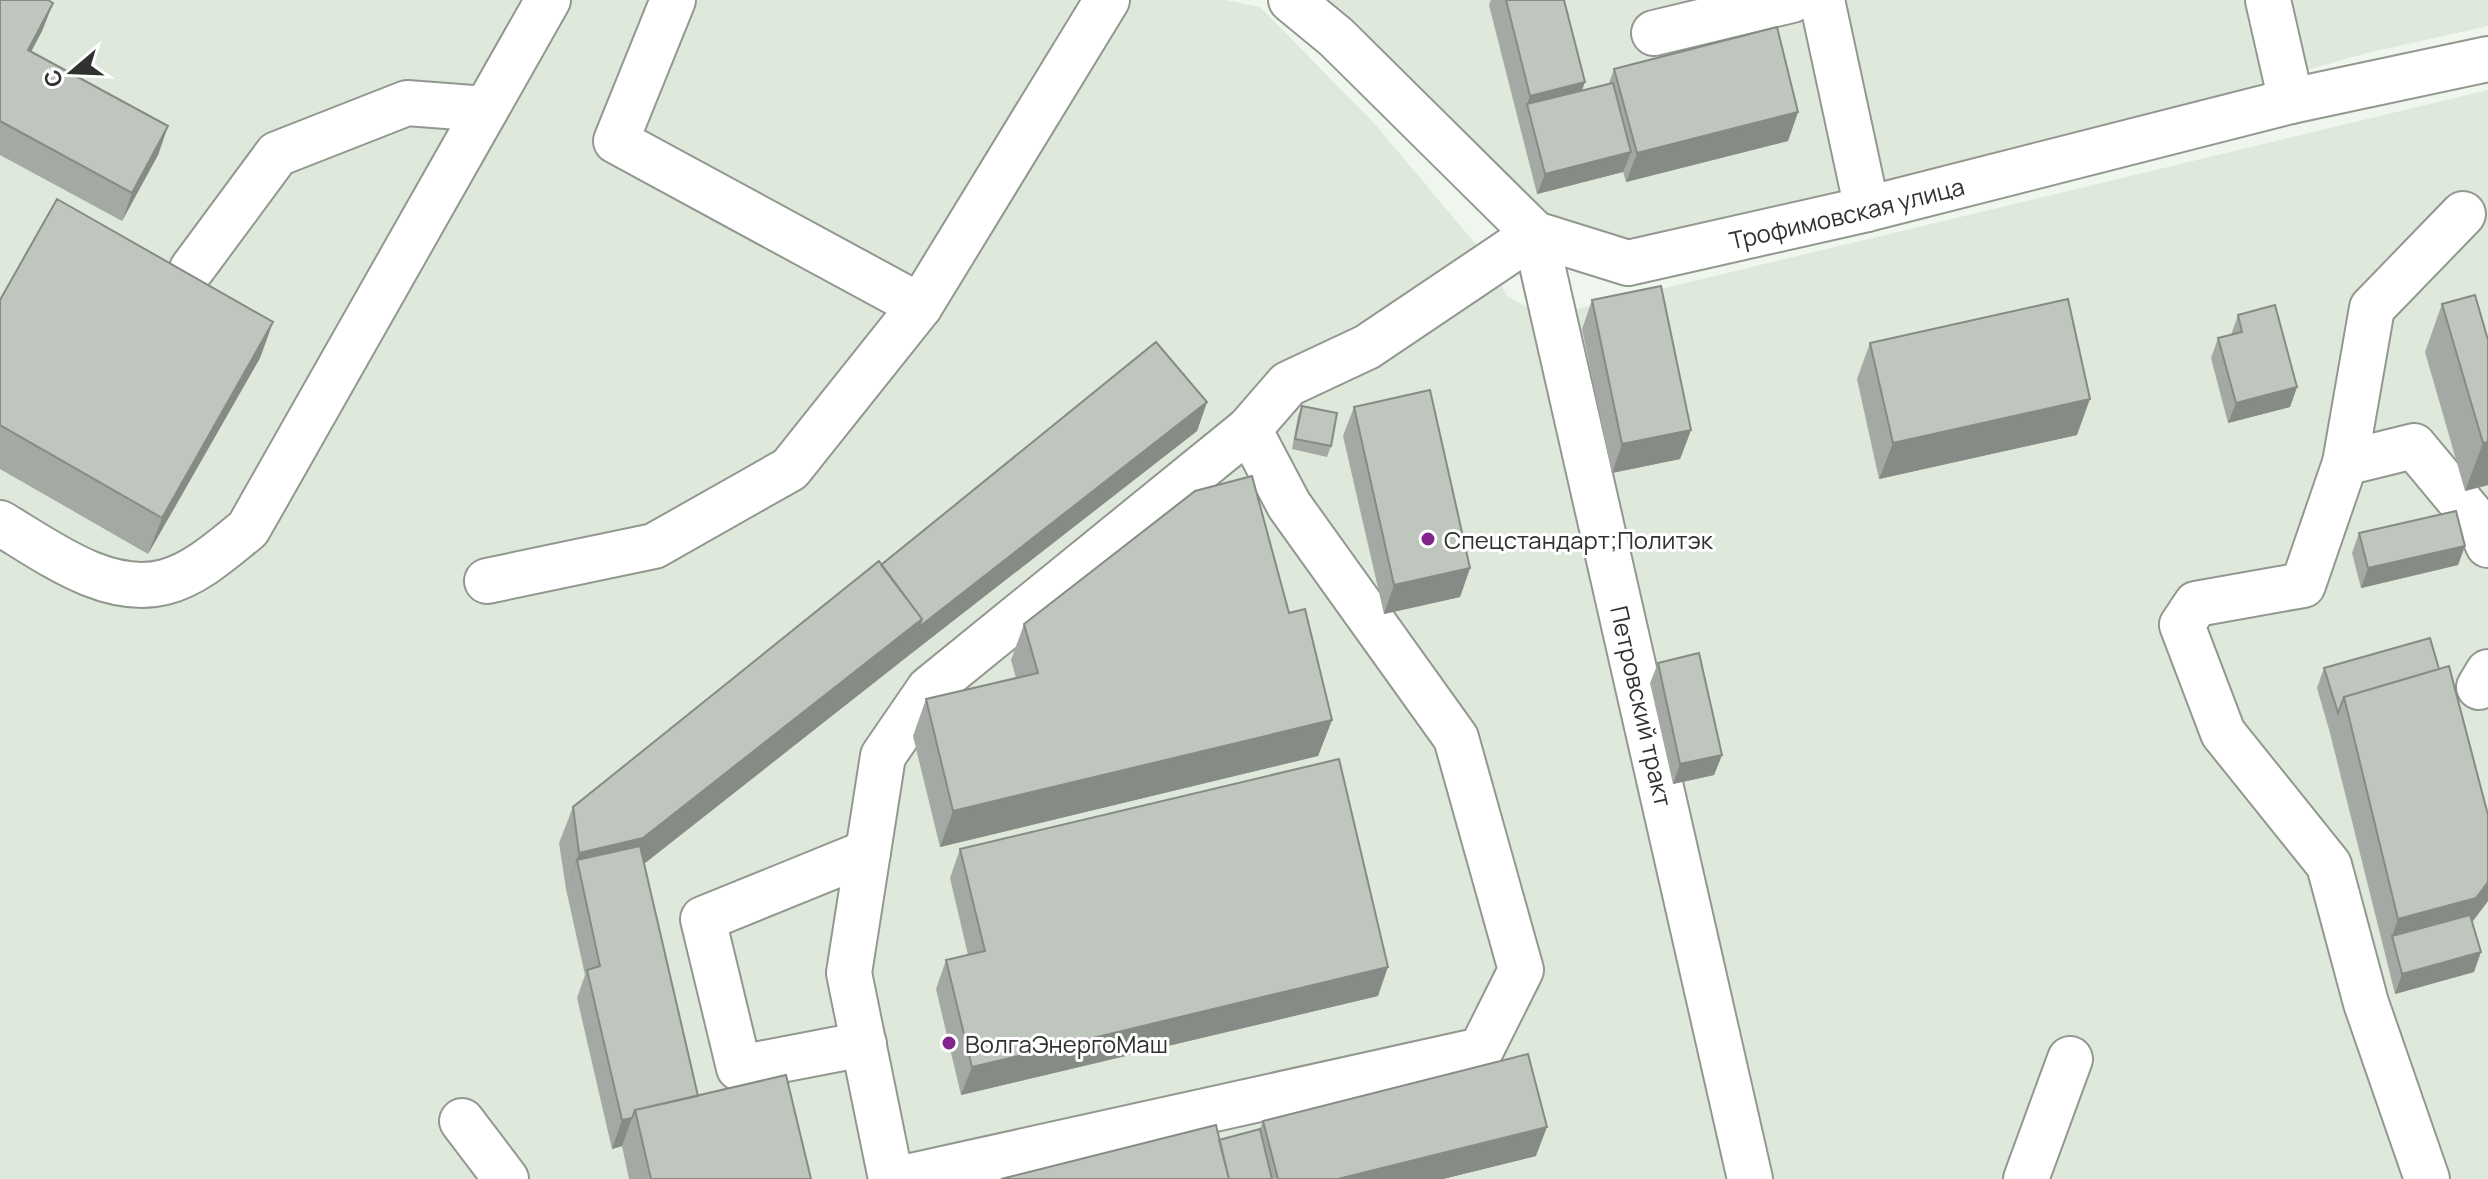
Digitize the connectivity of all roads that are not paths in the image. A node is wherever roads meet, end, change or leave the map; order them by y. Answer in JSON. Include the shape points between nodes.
{"nodes":[{"id":1,"x":548,"y":0,"type":"edge"},
{"id":2,"x":673,"y":0,"type":"edge"},
{"id":3,"x":1107,"y":0,"type":"edge"},
{"id":4,"x":1291,"y":0,"type":"edge"},
{"id":5,"x":1792,"y":0,"type":"edge"},
{"id":6,"x":1822,"y":0,"type":"edge"},
{"id":7,"x":2268,"y":0,"type":"edge"},
{"id":8,"x":1654,"y":33,"type":"dead end"},
{"id":9,"x":2488,"y":59,"type":"edge"},
{"id":10,"x":2291,"y":101,"type":"junction"},
{"id":11,"x":486,"y":109,"type":"junction"},
{"id":12,"x":1867,"y":209,"type":"junction"},
{"id":13,"x":2463,"y":214,"type":"dead end"},
{"id":14,"x":1535,"y":234,"type":"junction"},
{"id":15,"x":192,"y":269,"type":"dead end"},
{"id":16,"x":920,"y":306,"type":"junction"},
{"id":17,"x":1249,"y":429,"type":"junction"},
{"id":18,"x":2345,"y":463,"type":"junction"},
{"id":19,"x":0,"y":523,"type":"edge"},
{"id":20,"x":2488,"y":545,"type":"edge"},
{"id":21,"x":487,"y":581,"type":"dead end"},
{"id":22,"x":868,"y":852,"type":"junction"},
{"id":23,"x":864,"y":1044,"type":"junction"},
{"id":24,"x":2070,"y":1059,"type":"dead end"},
{"id":25,"x":462,"y":1121,"type":"dead end"},
{"id":26,"x":506,"y":1179,"type":"edge"},
{"id":27,"x":891,"y":1179,"type":"edge"},
{"id":28,"x":898,"y":1179,"type":"edge"},
{"id":29,"x":1750,"y":1179,"type":"edge"},
{"id":30,"x":2026,"y":1179,"type":"edge"},
{"id":31,"x":2427,"y":1179,"type":"edge"}],
"edges":[{"from":1,"to":11,"type":"street"},
{"from":2,"to":16,"type":"street","via":[[616,141]]},
{"from":3,"to":16,"type":"street"},
{"from":4,"to":14,"type":"street","name":"Трофимовская улица","via":[[1336,37]]},
{"from":5,"to":8,"type":"street"},
{"from":6,"to":12,"type":"street"},
{"from":7,"to":10,"type":"street"},
{"from":9,"to":10,"type":"street","name":"Трофимовская улица"},
{"from":10,"to":12,"type":"street","name":"Трофимовская улица"},
{"from":11,"to":15,"type":"street","via":[[407,103],[277,154]]},
{"from":11,"to":19,"type":"street","via":[[248,529],[210,560],[165,582],[125,585],[67,564]]},
{"from":12,"to":14,"type":"street","name":"Трофимовская улица","via":[[1628,263]]},
{"from":13,"to":18,"type":"street","via":[[2372,308]]},
{"from":14,"to":17,"type":"street","via":[[1367,347],[1288,384]]},
{"from":14,"to":29,"type":"street","name":"Петровский тракт"},
{"from":16,"to":21,"type":"street","via":[[790,469],[654,546]]},
{"from":17,"to":22,"type":"street","via":[[929,689],[883,756]]},
{"from":17,"to":28,"type":"street","via":[[1289,505],[1456,738],[1521,970],[1481,1050]]},
{"from":18,"to":20,"type":"street","via":[[2414,446],[2479,524]]},
{"from":18,"to":31,"type":"street","via":[[2303,585],[2196,604],[2182,625],[2223,733],[2329,865],[2366,1003]]},
{"from":22,"to":23,"type":"street","via":[[849,973]]},
{"from":22,"to":23,"type":"street","via":[[703,919],[739,1068]]},
{"from":23,"to":27,"type":"street"},
{"from":24,"to":30,"type":"street"},
{"from":25,"to":26,"type":"street"}]}
